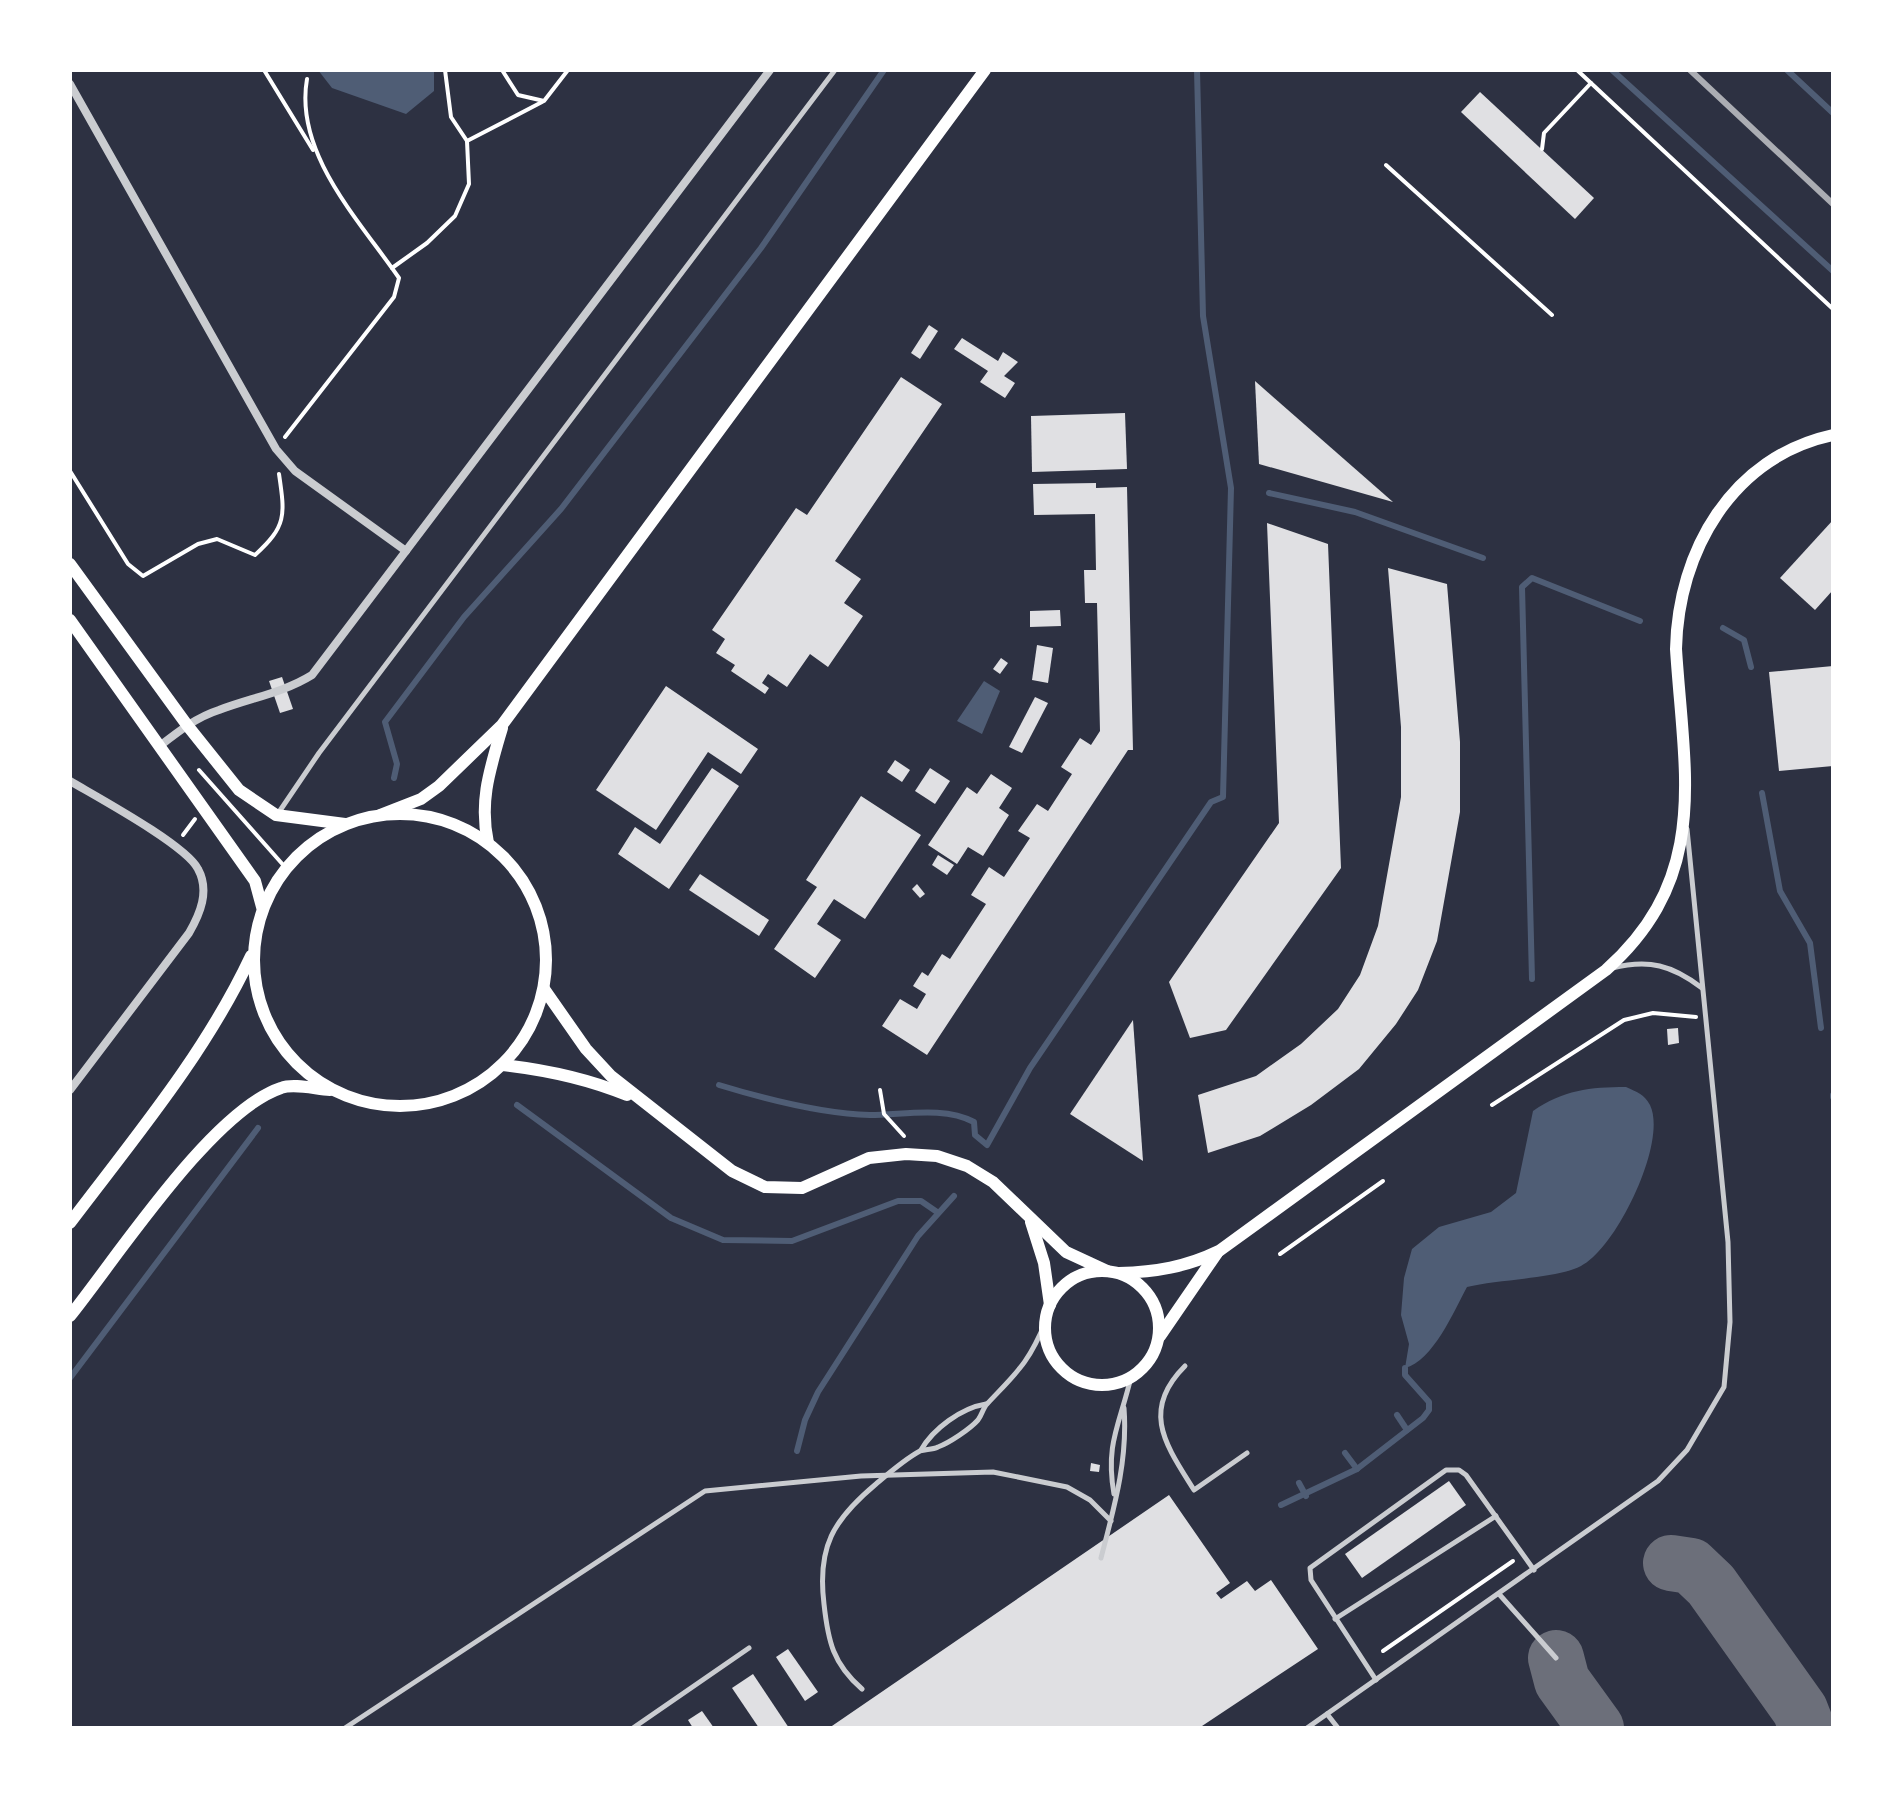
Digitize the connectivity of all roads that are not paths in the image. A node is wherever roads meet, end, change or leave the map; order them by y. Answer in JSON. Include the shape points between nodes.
{"nodes":[{"id":1,"x":770,"y":70,"type":"edge"},
{"id":2,"x":835,"y":70,"type":"edge"},
{"id":3,"x":985,"y":70,"type":"edge"},
{"id":4,"x":70,"y":84,"type":"edge"},
{"id":5,"x":1833,"y":435,"type":"edge"},
{"id":6,"x":406,"y":551,"type":"junction"},
{"id":7,"x":70,"y":564,"type":"edge"},
{"id":8,"x":70,"y":620,"type":"edge"},
{"id":9,"x":187,"y":725,"type":"junction"},
{"id":10,"x":502,"y":725,"type":"junction"},
{"id":11,"x":161,"y":745,"type":"junction"},
{"id":12,"x":70,"y":781,"type":"edge"},
{"id":13,"x":276,"y":815,"type":"junction"},
{"id":14,"x":380,"y":815,"type":"junction"},
{"id":15,"x":1686,"y":816,"type":"junction"},
{"id":16,"x":345,"y":824,"type":"junction"},
{"id":17,"x":488,"y":843,"type":"junction"},
{"id":18,"x":262,"y":907,"type":"junction"},
{"id":19,"x":253,"y":953,"type":"junction"},
{"id":20,"x":1606,"y":970,"type":"junction"},
{"id":21,"x":1703,"y":988,"type":"junction"},
{"id":22,"x":544,"y":989,"type":"junction"},
{"id":23,"x":503,"y":1065,"type":"junction"},
{"id":24,"x":70,"y":1090,"type":"edge"},
{"id":25,"x":333,"y":1090,"type":"junction"},
{"id":26,"x":638,"y":1100,"type":"junction"},
{"id":27,"x":1030,"y":1219,"type":"junction"},
{"id":28,"x":70,"y":1223,"type":"edge"},
{"id":29,"x":1219,"y":1251,"type":"junction"},
{"id":30,"x":1113,"y":1272,"type":"junction"},
{"id":31,"x":1050,"y":1305,"type":"junction"},
{"id":32,"x":70,"y":1316,"type":"edge"},
{"id":33,"x":1046,"y":1321,"type":"junction"},
{"id":34,"x":1158,"y":1339,"type":"junction"},
{"id":35,"x":1185,"y":1366,"type":"dead end"},
{"id":36,"x":1131,"y":1377,"type":"junction"},
{"id":37,"x":987,"y":1404,"type":"junction"},
{"id":38,"x":1124,"y":1408,"type":"junction"},
{"id":39,"x":921,"y":1451,"type":"junction"},
{"id":40,"x":1247,"y":1453,"type":"dead end"},
{"id":41,"x":887,"y":1475,"type":"junction"},
{"id":42,"x":1115,"y":1499,"type":"junction"},
{"id":43,"x":1496,"y":1516,"type":"junction"},
{"id":44,"x":1111,"y":1521,"type":"junction"},
{"id":45,"x":1101,"y":1558,"type":"dead end"},
{"id":46,"x":1534,"y":1570,"type":"junction"},
{"id":47,"x":1499,"y":1594,"type":"junction"},
{"id":48,"x":1335,"y":1619,"type":"junction"},
{"id":49,"x":749,"y":1648,"type":"dead end"},
{"id":50,"x":1556,"y":1658,"type":"dead end"},
{"id":51,"x":1376,"y":1680,"type":"junction"},
{"id":52,"x":862,"y":1689,"type":"dead end"},
{"id":53,"x":1327,"y":1714,"type":"junction"},
{"id":54,"x":345,"y":1728,"type":"edge"},
{"id":55,"x":633,"y":1728,"type":"edge"},
{"id":56,"x":1307,"y":1728,"type":"edge"},
{"id":57,"x":1338,"y":1728,"type":"edge"}],
"edges":[{"from":1,"to":6,"type":"street"},
{"from":2,"to":13,"type":"lane"},
{"from":3,"to":10,"type":"main road"},
{"from":4,"to":6,"type":"street","via":[[276,449],[295,471]]},
{"from":5,"to":15,"type":"main road","via":[[1796,445],[1750,476],[1713,517],[1688,567],[1676,649]]},
{"from":6,"to":9,"type":"street","via":[[312,675]]},
{"from":7,"to":9,"type":"main road"},
{"from":8,"to":11,"type":"main road"},
{"from":9,"to":11,"type":"street"},
{"from":9,"to":13,"type":"main road","via":[[239,790]]},
{"from":10,"to":14,"type":"main road","via":[[439,786]]},
{"from":10,"to":17,"type":"main road","via":[[483,790]]},
{"from":11,"to":18,"type":"main road","via":[[255,881]]},
{"from":12,"to":24,"type":"street","via":[[175,847],[198,867],[203,888],[202,912],[189,933]]},
{"from":13,"to":16,"type":"main road"},
{"from":14,"to":16,"type":"main road"},
{"from":14,"to":17,"type":"main road","via":[[418,814],[455,824]]},
{"from":15,"to":20,"type":"main road","via":[[1675,874],[1663,902],[1648,927]]},
{"from":15,"to":21,"type":"lane"},
{"from":16,"to":18,"type":"main road","via":[[313,842],[285,867]]},
{"from":17,"to":22,"type":"main road","via":[[524,882],[536,906],[546,947]]},
{"from":18,"to":19,"type":"main road"},
{"from":19,"to":25,"type":"main road","via":[[255,987],[282,1047],[305,1072]]},
{"from":19,"to":28,"type":"main road","via":[[193,1060]]},
{"from":20,"to":21,"type":"lane","via":[[1660,963]]},
{"from":20,"to":29,"type":"main road"},
{"from":21,"to":46,"type":"lane","via":[[1728,1242],[1730,1322],[1724,1387],[1687,1450],[1658,1481]]},
{"from":22,"to":23,"type":"main road","via":[[529,1030]]},
{"from":22,"to":26,"type":"main road","via":[[586,1049]]},
{"from":23,"to":25,"type":"main road","via":[[475,1087],[442,1101],[394,1107]]},
{"from":23,"to":26,"type":"main road","via":[[565,1074]]},
{"from":25,"to":32,"type":"main road","via":[[285,1086],[253,1100],[212,1136]]},
{"from":26,"to":27,"type":"main road","via":[[732,1171],[765,1187],[802,1188],[869,1158],[937,1156],[993,1182]]},
{"from":27,"to":30,"type":"main road","via":[[1066,1252]]},
{"from":27,"to":31,"type":"main road"},
{"from":29,"to":30,"type":"main road","via":[[1159,1271]]},
{"from":29,"to":34,"type":"main road"},
{"from":30,"to":31,"type":"main road","via":[[1073,1279]]},
{"from":30,"to":34,"type":"main road","via":[[1141,1286],[1156,1307]]},
{"from":31,"to":33,"type":"main road"},
{"from":33,"to":36,"type":"main road","via":[[1051,1352],[1071,1376],[1101,1385]]},
{"from":33,"to":37,"type":"lane","via":[[1028,1360]]},
{"from":34,"to":36,"type":"main road","via":[[1146,1365]]},
{"from":35,"to":40,"type":"lane","via":[[1169,1382],[1160,1416],[1170,1452],[1194,1490]]},
{"from":36,"to":38,"type":"lane"},
{"from":37,"to":39,"type":"lane","via":[[978,1420],[939,1447]]},
{"from":37,"to":39,"type":"lane","via":[[951,1420],[928,1437]]},
{"from":38,"to":42,"type":"lane","via":[[1127,1439]]},
{"from":38,"to":42,"type":"lane","via":[[1111,1438]]},
{"from":39,"to":41,"type":"lane"},
{"from":41,"to":44,"type":"lane","via":[[965,1471],[1021,1476],[1078,1492]]},
{"from":41,"to":52,"type":"lane","via":[[842,1515],[827,1543],[823,1596],[833,1658]]},
{"from":41,"to":54,"type":"lane","via":[[705,1491],[687,1499]]},
{"from":42,"to":44,"type":"lane"},
{"from":43,"to":46,"type":"lane"},
{"from":43,"to":48,"type":"lane"},
{"from":43,"to":48,"type":"lane","via":[[1466,1475],[1446,1470],[1310,1568],[1311,1580]]},
{"from":44,"to":45,"type":"lane"},
{"from":46,"to":47,"type":"lane"},
{"from":47,"to":50,"type":"lane"},
{"from":47,"to":51,"type":"lane"},
{"from":48,"to":51,"type":"lane"},
{"from":49,"to":55,"type":"lane"},
{"from":51,"to":53,"type":"lane"},
{"from":53,"to":56,"type":"lane"},
{"from":53,"to":57,"type":"lane"}]}
